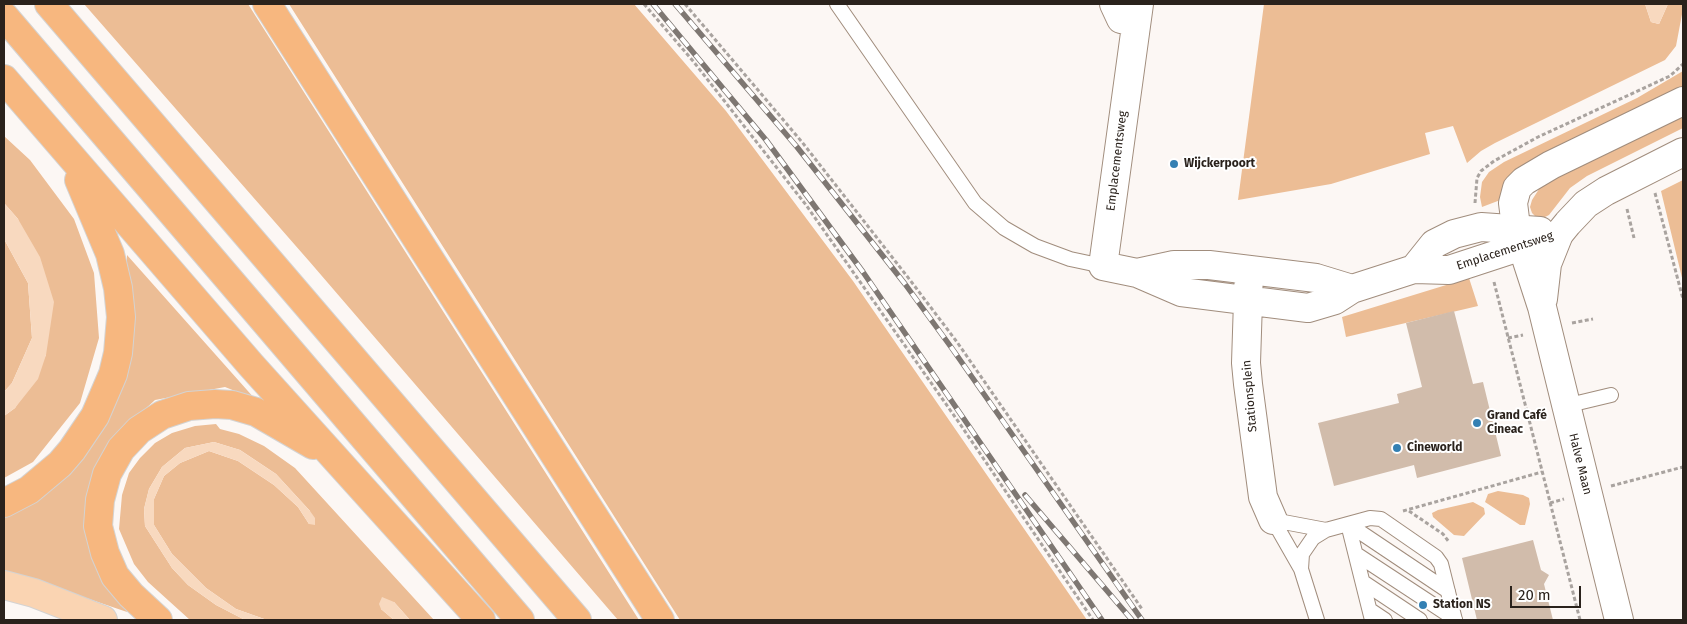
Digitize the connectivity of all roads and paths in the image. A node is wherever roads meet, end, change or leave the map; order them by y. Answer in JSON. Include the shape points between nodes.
{"nodes":[{"id":1,"x":49,"y":4,"type":"edge"},
{"id":2,"x":266,"y":4,"type":"edge"},
{"id":3,"x":644,"y":4,"type":"edge"},
{"id":4,"x":684,"y":4,"type":"edge"},
{"id":5,"x":837,"y":4,"type":"edge"},
{"id":6,"x":1114,"y":4,"type":"edge"},
{"id":7,"x":1138,"y":13,"type":"edge"},
{"id":8,"x":4,"y":16,"type":"edge"},
{"id":9,"x":4,"y":80,"type":"edge"},
{"id":10,"x":1683,"y":101,"type":"edge"},
{"id":11,"x":1683,"y":152,"type":"edge"},
{"id":12,"x":69,"y":157,"type":"junction"},
{"id":13,"x":1649,"y":170,"type":"junction"},
{"id":14,"x":1559,"y":234,"type":"junction"},
{"id":15,"x":1519,"y":237,"type":"junction"},
{"id":16,"x":1103,"y":266,"type":"junction"},
{"id":17,"x":1249,"y":270,"type":"junction"},
{"id":18,"x":1137,"y":272,"type":"junction"},
{"id":19,"x":1352,"y":289,"type":"junction"},
{"id":20,"x":1683,"y":299,"type":"edge"},
{"id":21,"x":1248,"y":301,"type":"junction"},
{"id":22,"x":1288,"y":306,"type":"junction"},
{"id":23,"x":1542,"y":307,"type":"junction"},
{"id":24,"x":1593,"y":319,"type":"dead end"},
{"id":25,"x":1563,"y":325,"type":"dead end"},
{"id":26,"x":1508,"y":338,"type":"dead end"},
{"id":27,"x":1246,"y":348,"type":"junction"},
{"id":28,"x":1611,"y":395,"type":"dead end"},
{"id":29,"x":1565,"y":406,"type":"junction"},
{"id":30,"x":336,"y":459,"type":"junction"},
{"id":31,"x":1683,"y":467,"type":"edge"},
{"id":32,"x":1542,"y":472,"type":"junction"},
{"id":33,"x":1587,"y":493,"type":"junction"},
{"id":34,"x":4,"y":503,"type":"edge"},
{"id":35,"x":1550,"y":503,"type":"junction"},
{"id":36,"x":1408,"y":510,"type":"dead end"},
{"id":37,"x":1273,"y":520,"type":"junction"},
{"id":38,"x":1348,"y":524,"type":"junction"},
{"id":39,"x":1326,"y":530,"type":"junction"},
{"id":40,"x":1356,"y":554,"type":"junction"},
{"id":41,"x":1301,"y":568,"type":"junction"},
{"id":42,"x":1363,"y":582,"type":"junction"},
{"id":43,"x":4,"y":585,"type":"edge"},
{"id":44,"x":1448,"y":591,"type":"junction"},
{"id":45,"x":1142,"y":609,"type":"dead end"},
{"id":46,"x":1371,"y":615,"type":"edge"},
{"id":47,"x":103,"y":620,"type":"edge"},
{"id":48,"x":158,"y":620,"type":"edge"},
{"id":49,"x":481,"y":620,"type":"edge"},
{"id":50,"x":520,"y":620,"type":"edge"},
{"id":51,"x":577,"y":620,"type":"edge"},
{"id":52,"x":660,"y":620,"type":"edge"},
{"id":53,"x":1094,"y":620,"type":"edge"},
{"id":54,"x":1317,"y":620,"type":"edge"},
{"id":55,"x":1385,"y":620,"type":"edge"},
{"id":56,"x":1420,"y":620,"type":"edge"},
{"id":57,"x":1455,"y":620,"type":"edge"},
{"id":58,"x":1580,"y":620,"type":"edge"},
{"id":59,"x":1619,"y":620,"type":"edge"}],
"edges":[{"from":1,"to":51,"type":"highway"},
{"from":2,"to":52,"type":"highway"},
{"from":3,"to":53,"type":"path","via":[[812,213]]},
{"from":4,"to":45,"type":"path","via":[[802,142],[963,350]]},
{"from":5,"to":16,"type":"lane","via":[[975,202],[1004,228],[1035,246],[1070,259]]},
{"from":6,"to":7,"type":"street","name":"Emplacementsweg","via":[[1121,19]]},
{"from":7,"to":16,"type":"street","name":"Emplacementsweg"},
{"from":8,"to":50,"type":"highway"},
{"from":9,"to":12,"type":"highway"},
{"from":10,"to":15,"type":"street","name":"Halve Maan","via":[[1524,181],[1514,197],[1513,215]]},
{"from":11,"to":13,"type":"street","name":"Halve Maan"},
{"from":12,"to":30,"type":"highway"},
{"from":12,"to":34,"type":"highway","via":[[110,254],[121,317],[118,353],[106,394],[84,435],[44,478]]},
{"from":13,"to":14,"type":"street","name":"Halve Maan","via":[[1586,204]]},
{"from":13,"to":20,"type":"path"},
{"from":14,"to":15,"type":"street","name":"Emplacementsweg"},
{"from":14,"to":23,"type":"street","name":"Halve Maan","via":[[1547,264]]},
{"from":15,"to":19,"type":"street","name":"Emplacementsweg","via":[[1481,227],[1454,234],[1434,244],[1414,269]]},
{"from":15,"to":23,"type":"street","name":"Halve Maan"},
{"from":16,"to":18,"type":"street","name":"Emplacementsweg"},
{"from":17,"to":18,"type":"street","name":"Emplacementsweg","via":[[1174,265]]},
{"from":17,"to":19,"type":"street","name":"Emplacementsweg","via":[[1316,278]]},
{"from":17,"to":21,"type":"street","name":"Stationsplein"},
{"from":18,"to":21,"type":"street","name":"Emplacementsweg","via":[[1172,290]]},
{"from":19,"to":22,"type":"street","name":"Emplacementsweg","via":[[1321,305],[1308,308]]},
{"from":21,"to":22,"type":"street","name":"Emplacementsweg"},
{"from":21,"to":27,"type":"street","name":"Stationsplein"},
{"from":22,"to":27,"type":"street"},
{"from":23,"to":29,"type":"street","name":"Halve Maan"},
{"from":24,"to":25,"type":"path"},
{"from":26,"to":32,"type":"path"},
{"from":27,"to":37,"type":"street","name":"Stationsplein","via":[[1254,442],[1263,497]]},
{"from":28,"to":29,"type":"lane"},
{"from":29,"to":33,"type":"street","name":"Halve Maan"},
{"from":30,"to":48,"type":"highway","via":[[256,412],[232,405],[189,406],[162,415],[139,430],[121,449],[107,474],[98,526],[115,576]]},
{"from":30,"to":49,"type":"highway"},
{"from":31,"to":33,"type":"path"},
{"from":32,"to":35,"type":"path"},
{"from":32,"to":36,"type":"path"},
{"from":33,"to":35,"type":"path"},
{"from":33,"to":59,"type":"street","name":"Halve Maan"},
{"from":35,"to":58,"type":"path"},
{"from":37,"to":39,"type":"lane"},
{"from":37,"to":41,"type":"lane","name":"Stationsplein"},
{"from":38,"to":39,"type":"lane"},
{"from":38,"to":40,"type":"lane"},
{"from":38,"to":44,"type":"lane"},
{"from":38,"to":44,"type":"lane","via":[[1370,518],[1392,526],[1436,557]]},
{"from":39,"to":41,"type":"lane","via":[[1310,540],[1302,554]]},
{"from":40,"to":42,"type":"lane"},
{"from":40,"to":57,"type":"lane"},
{"from":41,"to":54,"type":"lane","name":"Stationsplein"},
{"from":42,"to":46,"type":"lane"},
{"from":42,"to":56,"type":"lane"},
{"from":43,"to":47,"type":"main road"},
{"from":44,"to":57,"type":"lane"},
{"from":46,"to":55,"type":"lane"}]}
